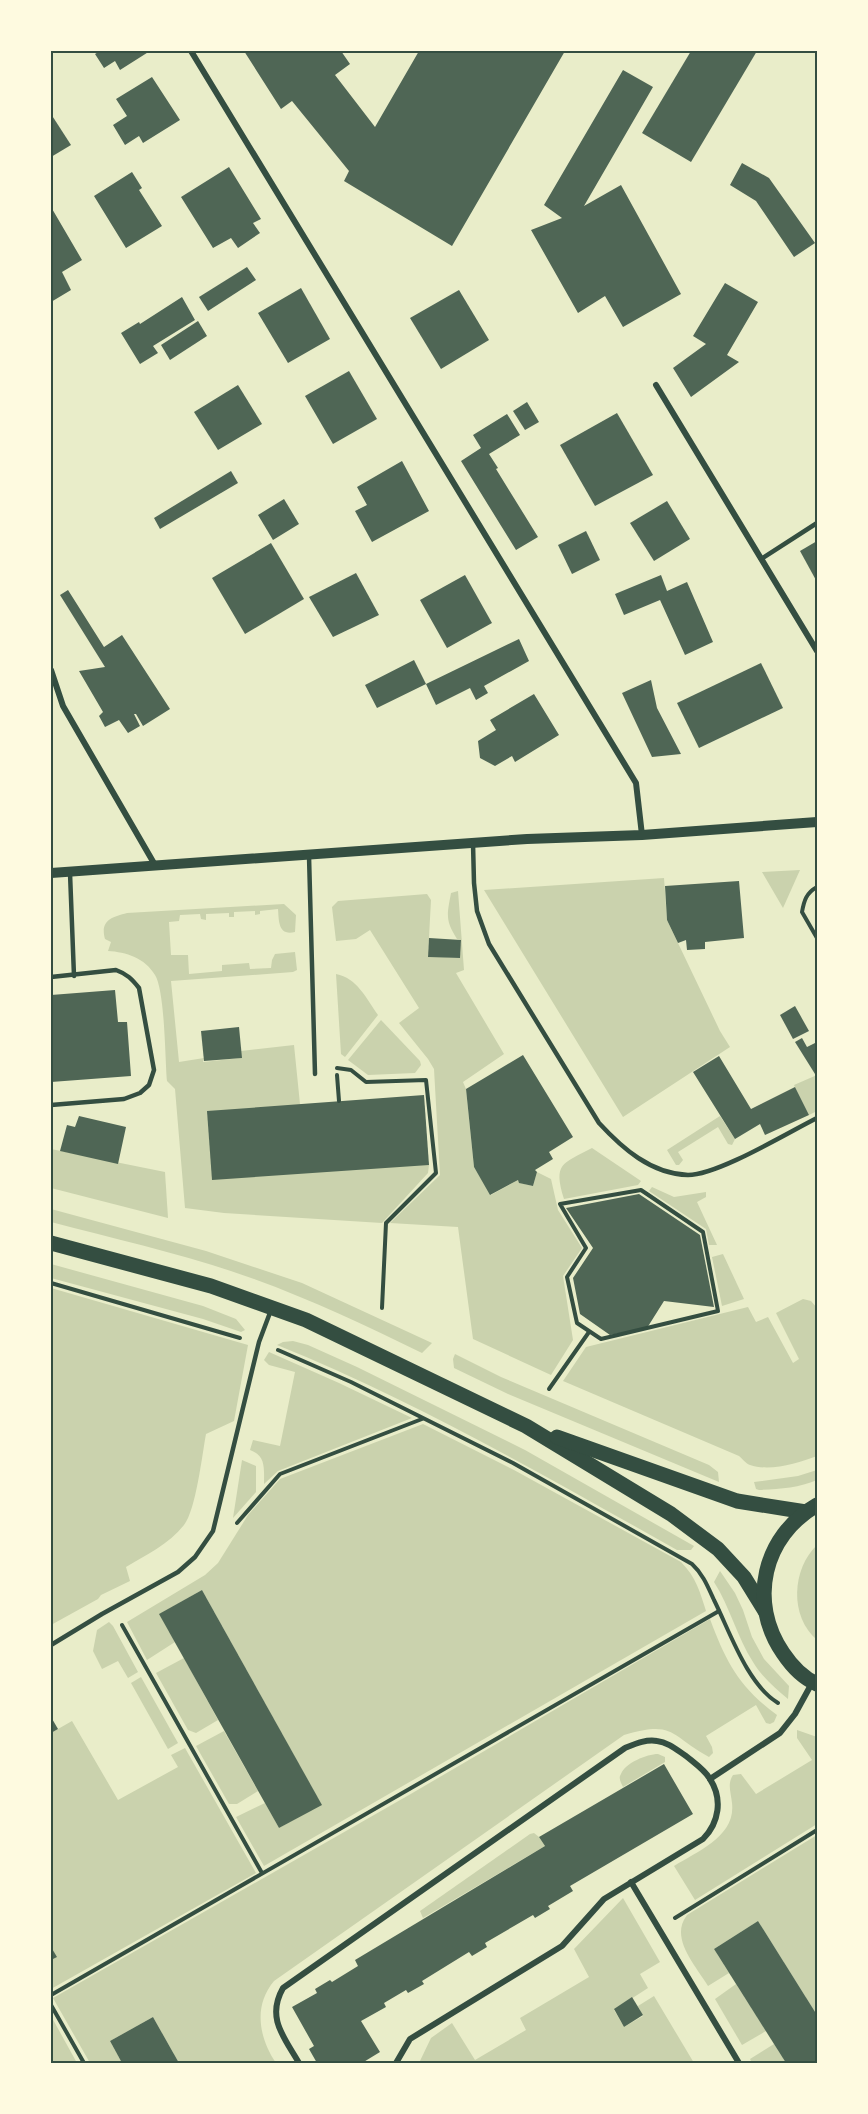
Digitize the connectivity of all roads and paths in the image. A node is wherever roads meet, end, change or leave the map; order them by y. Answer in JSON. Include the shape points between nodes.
{"nodes":[{"id":1,"x":191,"y":51,"type":"edge"},
{"id":2,"x":656,"y":385,"type":"dead end"},
{"id":3,"x":817,"y":524,"type":"edge"},
{"id":4,"x":761,"y":559,"type":"junction"},
{"id":5,"x":817,"y":651,"type":"edge"},
{"id":6,"x":51,"y":669,"type":"edge"},
{"id":7,"x":817,"y":822,"type":"edge"},
{"id":8,"x":642,"y":835,"type":"junction"},
{"id":9,"x":473,"y":843,"type":"junction"},
{"id":10,"x":309,"y":856,"type":"junction"},
{"id":11,"x":154,"y":865,"type":"junction"},
{"id":12,"x":70,"y":871,"type":"junction"},
{"id":13,"x":51,"y":873,"type":"edge"},
{"id":14,"x":817,"y":887,"type":"edge"},
{"id":15,"x":817,"y":938,"type":"edge"},
{"id":16,"x":74,"y":975,"type":"junction"},
{"id":17,"x":51,"y":977,"type":"edge"},
{"id":18,"x":315,"y":1074,"type":"dead end"},
{"id":19,"x":339,"y":1101,"type":"dead end"},
{"id":20,"x":51,"y":1105,"type":"edge"},
{"id":21,"x":817,"y":1118,"type":"edge"},
{"id":22,"x":51,"y":1244,"type":"edge"},
{"id":23,"x":272,"y":1307,"type":"junction"},
{"id":24,"x":382,"y":1308,"type":"dead end"},
{"id":25,"x":589,"y":1332,"type":"junction"},
{"id":26,"x":549,"y":1389,"type":"dead end"},
{"id":27,"x":526,"y":1426,"type":"junction"},
{"id":28,"x":811,"y":1509,"type":"edge"},
{"id":29,"x":231,"y":1532,"type":"dead end"},
{"id":30,"x":719,"y":1611,"type":"junction"},
{"id":31,"x":765,"y":1611,"type":"junction"},
{"id":32,"x":120,"y":1622,"type":"dead end"},
{"id":33,"x":51,"y":1645,"type":"edge"},
{"id":34,"x":815,"y":1683,"type":"edge"},
{"id":35,"x":795,"y":1714,"type":"junction"},
{"id":36,"x":710,"y":1779,"type":"junction"},
{"id":37,"x":817,"y":1830,"type":"edge"},
{"id":38,"x":262,"y":1873,"type":"junction"},
{"id":39,"x":631,"y":1882,"type":"junction"},
{"id":40,"x":659,"y":1928,"type":"junction"},
{"id":41,"x":51,"y":1995,"type":"edge"},
{"id":42,"x":51,"y":2005,"type":"edge"},
{"id":43,"x":84,"y":2063,"type":"edge"},
{"id":44,"x":299,"y":2063,"type":"edge"},
{"id":45,"x":396,"y":2063,"type":"edge"},
{"id":46,"x":739,"y":2063,"type":"edge"}],
"edges":[{"from":1,"to":8,"type":"street","via":[[636,783]]},
{"from":2,"to":4,"type":"street"},
{"from":3,"to":4,"type":"lane"},
{"from":4,"to":5,"type":"street"},
{"from":6,"to":11,"type":"street","via":[[63,706]]},
{"from":7,"to":8,"type":"street"},
{"from":8,"to":9,"type":"street"},
{"from":9,"to":10,"type":"street"},
{"from":9,"to":21,"type":"lane","via":[[477,910],[489,944],[599,1123],[619,1144],[644,1162],[688,1175],[716,1169]]},
{"from":10,"to":11,"type":"street"},
{"from":10,"to":18,"type":"lane"},
{"from":11,"to":12,"type":"street"},
{"from":12,"to":13,"type":"street"},
{"from":12,"to":16,"type":"lane"},
{"from":14,"to":15,"type":"path","via":[[804,900],[802,912]]},
{"from":16,"to":17,"type":"lane"},
{"from":16,"to":20,"type":"lane","via":[[116,970],[133,980],[139,988],[154,1070],[149,1085],[124,1099]]},
{"from":19,"to":24,"type":"path","via":[[337,1070],[351,1070],[366,1082],[426,1080],[436,1173],[386,1223]]},
{"from":22,"to":23,"type":"main road","via":[[200,1283]]},
{"from":23,"to":27,"type":"main road","via":[[366,1347]]},
{"from":23,"to":33,"type":"lane","via":[[259,1342],[213,1531],[205,1544],[178,1572]]},
{"from":25,"to":25,"type":"path","via":[[601,1339],[718,1311],[703,1232],[641,1190],[560,1204],[586,1248],[567,1277],[577,1323]]},
{"from":25,"to":26,"type":"path"},
{"from":27,"to":28,"type":"main road","via":[[737,1501]]},
{"from":27,"to":31,"type":"main road","via":[[671,1514],[718,1549],[744,1577]]},
{"from":28,"to":31,"type":"main road","via":[[785,1531],[771,1556],[764,1583]]},
{"from":29,"to":30,"type":"path","via":[[280,1474],[423,1418],[513,1462],[692,1564]]},
{"from":30,"to":35,"type":"path","via":[[758,1684],[774,1701]]},
{"from":30,"to":38,"type":"path"},
{"from":31,"to":34,"type":"main road","via":[[774,1639],[790,1664]]},
{"from":32,"to":38,"type":"path"},
{"from":34,"to":35,"type":"street"},
{"from":35,"to":36,"type":"street","via":[[780,1733]]},
{"from":36,"to":39,"type":"street","via":[[718,1809],[711,1831]]},
{"from":36,"to":44,"type":"street","via":[[677,1749],[663,1742],[645,1740],[625,1748],[283,1988],[277,1998],[275,2016]]},
{"from":37,"to":40,"type":"path"},
{"from":38,"to":41,"type":"path"},
{"from":39,"to":40,"type":"street"},
{"from":39,"to":45,"type":"street","via":[[604,1899],[562,1946],[410,2039]]},
{"from":40,"to":46,"type":"street"},
{"from":42,"to":43,"type":"path"}]}
